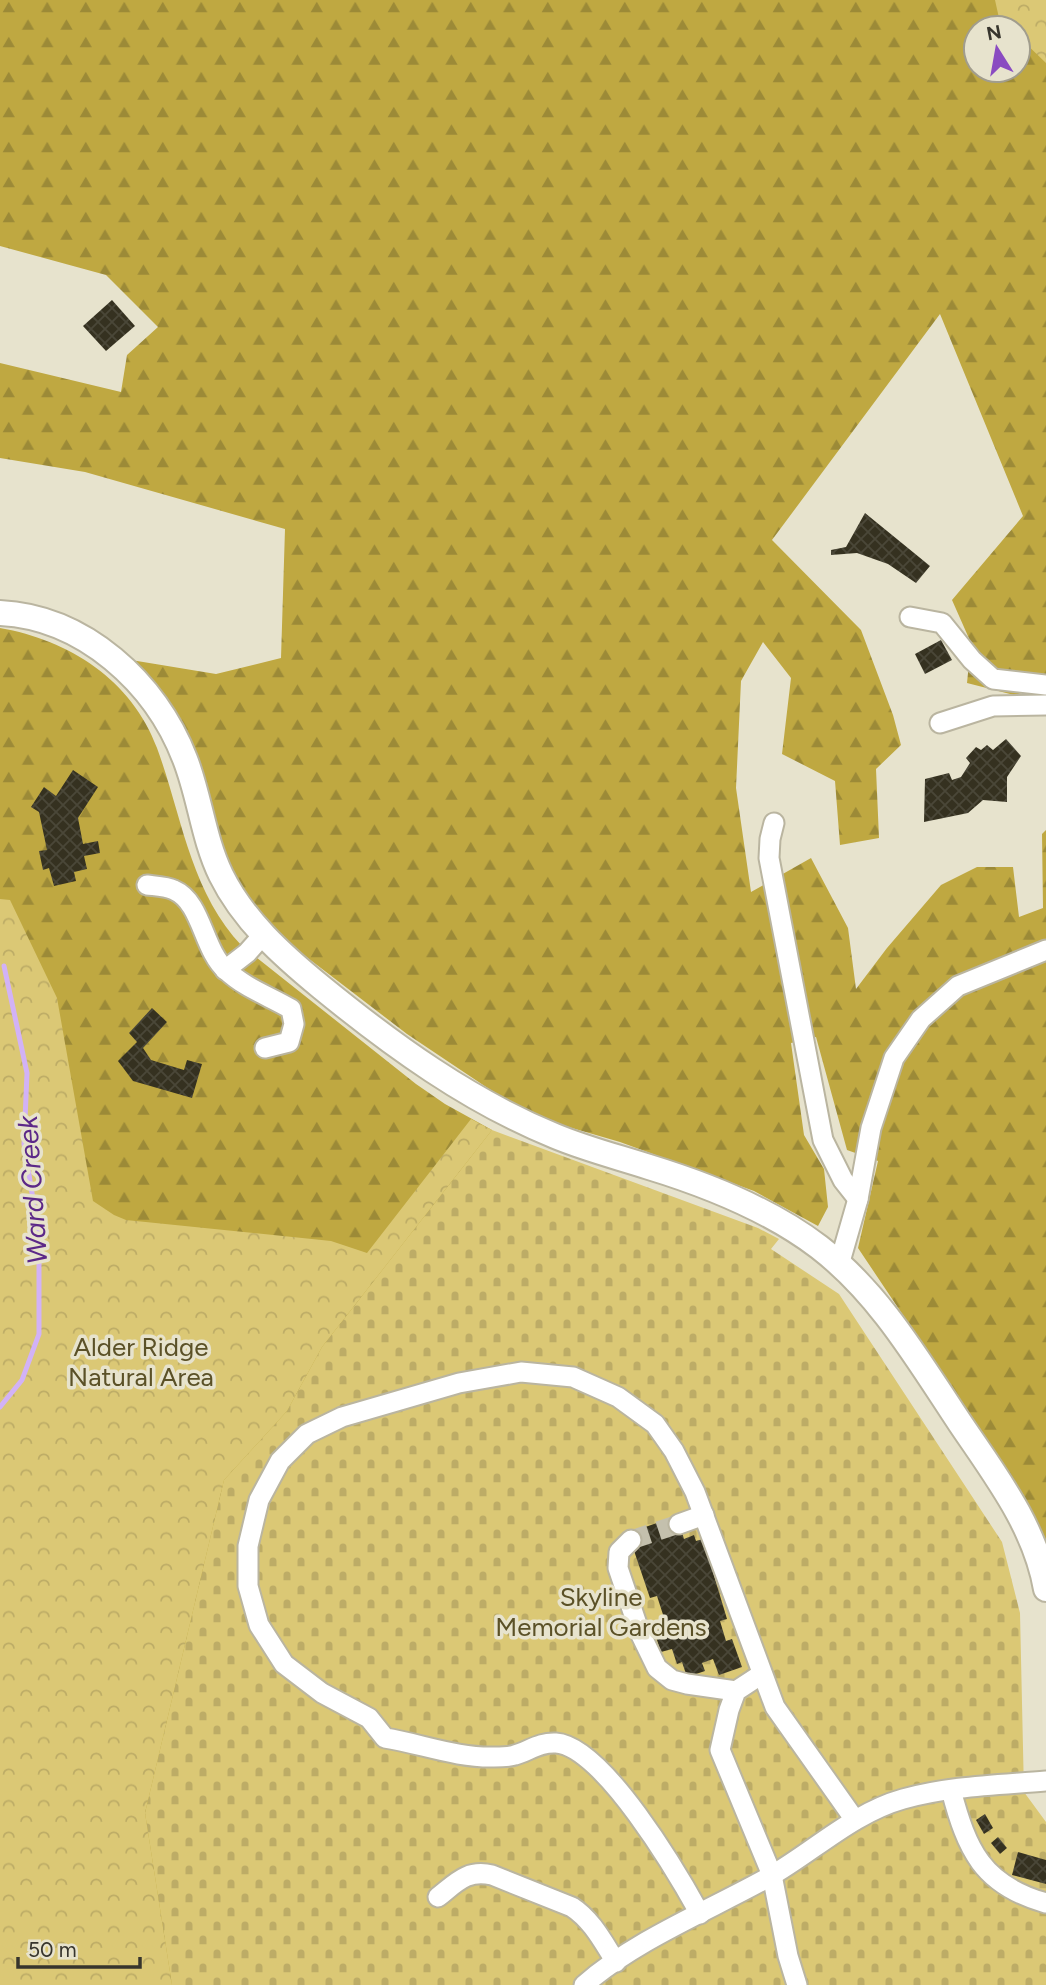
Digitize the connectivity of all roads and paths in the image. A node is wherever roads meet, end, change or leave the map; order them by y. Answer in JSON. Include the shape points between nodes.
{"nodes":[{"id":1,"x":0,"y":612,"type":"edge"},
{"id":2,"x":910,"y":617,"type":"dead end"},
{"id":3,"x":1046,"y":685,"type":"edge"},
{"id":4,"x":1046,"y":705,"type":"edge"},
{"id":5,"x":940,"y":723,"type":"dead end"},
{"id":6,"x":774,"y":823,"type":"dead end"},
{"id":7,"x":147,"y":885,"type":"dead end"},
{"id":8,"x":263,"y":935,"type":"junction"},
{"id":9,"x":1046,"y":950,"type":"edge"},
{"id":10,"x":225,"y":970,"type":"junction"},
{"id":11,"x":265,"y":1048,"type":"dead end"},
{"id":12,"x":858,"y":1199,"type":"junction"},
{"id":13,"x":839,"y":1265,"type":"junction"},
{"id":14,"x":704,"y":1515,"type":"junction"},
{"id":15,"x":679,"y":1524,"type":"tunnel mouth"},
{"id":16,"x":631,"y":1540,"type":"dead end"},
{"id":17,"x":1046,"y":1589,"type":"edge"},
{"id":18,"x":762,"y":1674,"type":"junction"},
{"id":19,"x":736,"y":1691,"type":"junction"},
{"id":20,"x":1046,"y":1781,"type":"edge"},
{"id":21,"x":951,"y":1790,"type":"junction"},
{"id":22,"x":855,"y":1820,"type":"junction"},
{"id":23,"x":772,"y":1875,"type":"junction"},
{"id":24,"x":438,"y":1897,"type":"dead end"},
{"id":25,"x":1046,"y":1903,"type":"edge"},
{"id":26,"x":700,"y":1914,"type":"junction"},
{"id":27,"x":616,"y":1962,"type":"junction"},
{"id":28,"x":584,"y":1985,"type":"edge"},
{"id":29,"x":797,"y":1985,"type":"edge"}],
"edges":[{"from":1,"to":8,"type":"main road","via":[[43,620],[81,636],[117,661],[142,688],[181,750],[221,875]]},
{"from":2,"to":3,"type":"street","via":[[942,623],[993,679]]},
{"from":4,"to":5,"type":"street","via":[[993,706]]},
{"from":6,"to":12,"type":"street","via":[[769,858],[823,1140]]},
{"from":7,"to":10,"type":"street","via":[[175,890],[189,904]]},
{"from":8,"to":10,"type":"street"},
{"from":8,"to":13,"type":"main road","via":[[320,986],[453,1084],[559,1138],[748,1205],[785,1224]]},
{"from":9,"to":12,"type":"street","via":[[958,986],[921,1019],[894,1058],[871,1128]]},
{"from":10,"to":11,"type":"street","via":[[291,1009],[294,1024],[289,1042]]},
{"from":12,"to":13,"type":"street"},
{"from":13,"to":17,"type":"main road","via":[[881,1307],[1009,1496],[1035,1548]]},
{"from":14,"to":15,"type":"street"},
{"from":14,"to":18,"type":"street"},
{"from":14,"to":26,"type":"street","via":[[674,1451],[655,1424],[618,1397],[573,1377],[521,1372],[459,1382],[342,1417],[307,1434],[280,1461],[259,1500],[248,1546],[248,1587],[259,1625],[284,1664],[323,1693],[369,1718],[385,1738],[455,1755],[514,1756],[558,1742],[576,1750],[604,1775],[653,1835]]},
{"from":16,"to":19,"type":"street","via":[[620,1552],[618,1568],[657,1668],[672,1680]]},
{"from":18,"to":19,"type":"street"},
{"from":18,"to":22,"type":"street","via":[[775,1707]]},
{"from":19,"to":23,"type":"street","via":[[720,1750]]},
{"from":20,"to":21,"type":"street"},
{"from":21,"to":22,"type":"street","via":[[899,1800]]},
{"from":21,"to":25,"type":"street","via":[[962,1831],[977,1860],[1001,1884]]},
{"from":22,"to":23,"type":"street"},
{"from":23,"to":26,"type":"street"},
{"from":23,"to":29,"type":"street"},
{"from":24,"to":27,"type":"street","via":[[463,1878],[478,1872],[492,1875],[581,1913]]},
{"from":26,"to":27,"type":"street"},
{"from":27,"to":28,"type":"street"}]}
